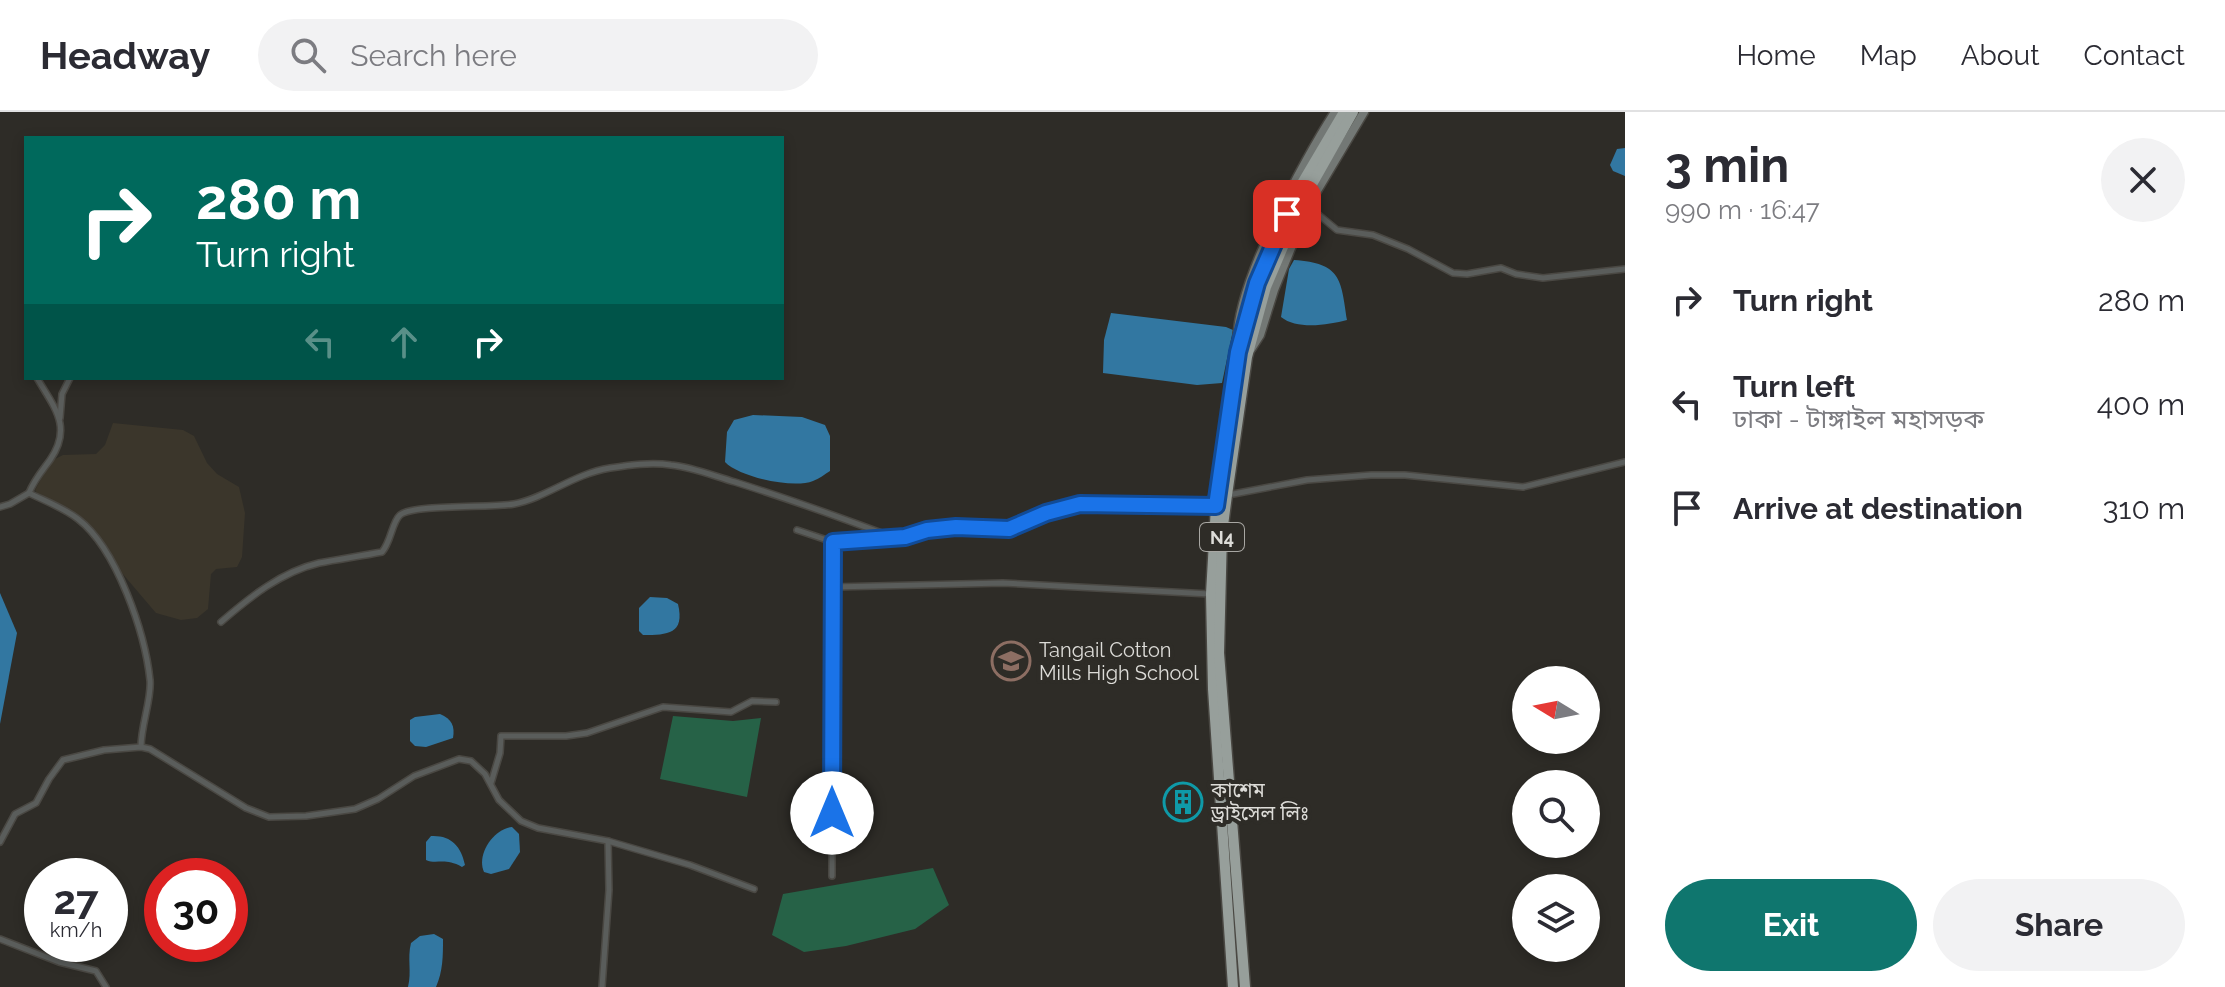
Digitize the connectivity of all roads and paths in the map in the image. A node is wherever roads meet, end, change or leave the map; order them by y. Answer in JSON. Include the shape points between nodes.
{"nodes":[{"id":1,"x":1335,"y":112,"type":"edge"},
{"id":2,"x":1344,"y":112,"type":"edge"},
{"id":3,"x":1353,"y":112,"type":"edge"},
{"id":4,"x":1364,"y":112,"type":"edge"},
{"id":5,"x":1308,"y":206,"type":"junction"},
{"id":6,"x":1625,"y":269,"type":"edge"},
{"id":7,"x":1243,"y":354,"type":"junction"},
{"id":8,"x":38,"y":380,"type":"edge"},
{"id":9,"x":69,"y":380,"type":"edge"},
{"id":10,"x":60,"y":419,"type":"junction"},
{"id":11,"x":1625,"y":462,"type":"edge"},
{"id":12,"x":29,"y":493,"type":"junction"},
{"id":13,"x":1227,"y":495,"type":"junction"},
{"id":14,"x":1216,"y":506,"type":"junction"},
{"id":15,"x":0,"y":507,"type":"edge"},
{"id":16,"x":797,"y":530,"type":"dead end"},
{"id":17,"x":895,"y":538,"type":"junction"},
{"id":18,"x":833,"y":542,"type":"junction"},
{"id":19,"x":833,"y":587,"type":"junction"},
{"id":20,"x":1211,"y":594,"type":"junction"},
{"id":21,"x":221,"y":622,"type":"dead end"},
{"id":22,"x":776,"y":702,"type":"dead end"},
{"id":23,"x":141,"y":747,"type":"junction"},
{"id":24,"x":491,"y":784,"type":"junction"},
{"id":25,"x":608,"y":841,"type":"junction"},
{"id":26,"x":0,"y":842,"type":"edge"},
{"id":27,"x":1236,"y":872,"type":"junction"},
{"id":28,"x":1224,"y":873,"type":"junction"},
{"id":29,"x":832,"y":876,"type":"dead end"},
{"id":30,"x":754,"y":889,"type":"dead end"},
{"id":31,"x":0,"y":939,"type":"edge"},
{"id":32,"x":106,"y":987,"type":"edge"},
{"id":33,"x":602,"y":987,"type":"edge"},
{"id":34,"x":1233,"y":987,"type":"edge"},
{"id":35,"x":1245,"y":987,"type":"edge"}],
"edges":[{"from":1,"to":7,"type":"main road","via":[[1287,196],[1250,282],[1236,331]]},
{"from":2,"to":7,"type":"highway","number":"N4","via":[[1275,238],[1257,283]]},
{"from":3,"to":7,"type":"highway","number":"N4","via":[[1302,202]]},
{"from":4,"to":5,"type":"main road"},
{"from":5,"to":6,"type":"street","via":[[1337,230],[1373,235],[1453,273],[1501,268],[1543,278]]},
{"from":5,"to":7,"type":"main road","via":[[1260,335]]},
{"from":7,"to":13,"type":"highway","number":"N4"},
{"from":7,"to":14,"type":"highway","number":"N4"},
{"from":8,"to":10,"type":"street"},
{"from":9,"to":10,"type":"street"},
{"from":10,"to":12,"type":"street","via":[[56,451]]},
{"from":11,"to":13,"type":"street","via":[[1523,487],[1371,475]]},
{"from":12,"to":15,"type":"street"},
{"from":12,"to":23,"type":"street","via":[[78,518],[95,536],[128,596],[150,683]]},
{"from":13,"to":27,"type":"highway","number":"N4","via":[[1219,653]]},
{"from":14,"to":17,"type":"street","via":[[1080,504],[1009,529],[956,527]]},
{"from":14,"to":20,"type":"highway","number":"N4"},
{"from":16,"to":18,"type":"street"},
{"from":17,"to":18,"type":"street"},
{"from":17,"to":21,"type":"street","via":[[703,473],[672,465],[632,465],[588,472],[520,503],[404,512],[382,552],[316,564],[281,578]]},
{"from":18,"to":19,"type":"street"},
{"from":19,"to":20,"type":"street","via":[[1003,583]]},
{"from":19,"to":29,"type":"street"},
{"from":20,"to":28,"type":"highway","number":"N4"},
{"from":22,"to":24,"type":"street","via":[[752,701],[731,712],[663,707],[587,733],[501,736]]},
{"from":23,"to":24,"type":"street","via":[[159,752],[269,817],[355,809],[414,776],[459,759],[471,761]]},
{"from":23,"to":26,"type":"street","via":[[63,760],[36,803],[15,814]]},
{"from":24,"to":25,"type":"street","via":[[521,821]]},
{"from":25,"to":30,"type":"street"},
{"from":25,"to":33,"type":"street"},
{"from":27,"to":28,"type":"highway"},
{"from":27,"to":35,"type":"highway","number":"N4"},
{"from":28,"to":34,"type":"highway","number":"N4"},
{"from":31,"to":32,"type":"street","via":[[96,971]]}]}
